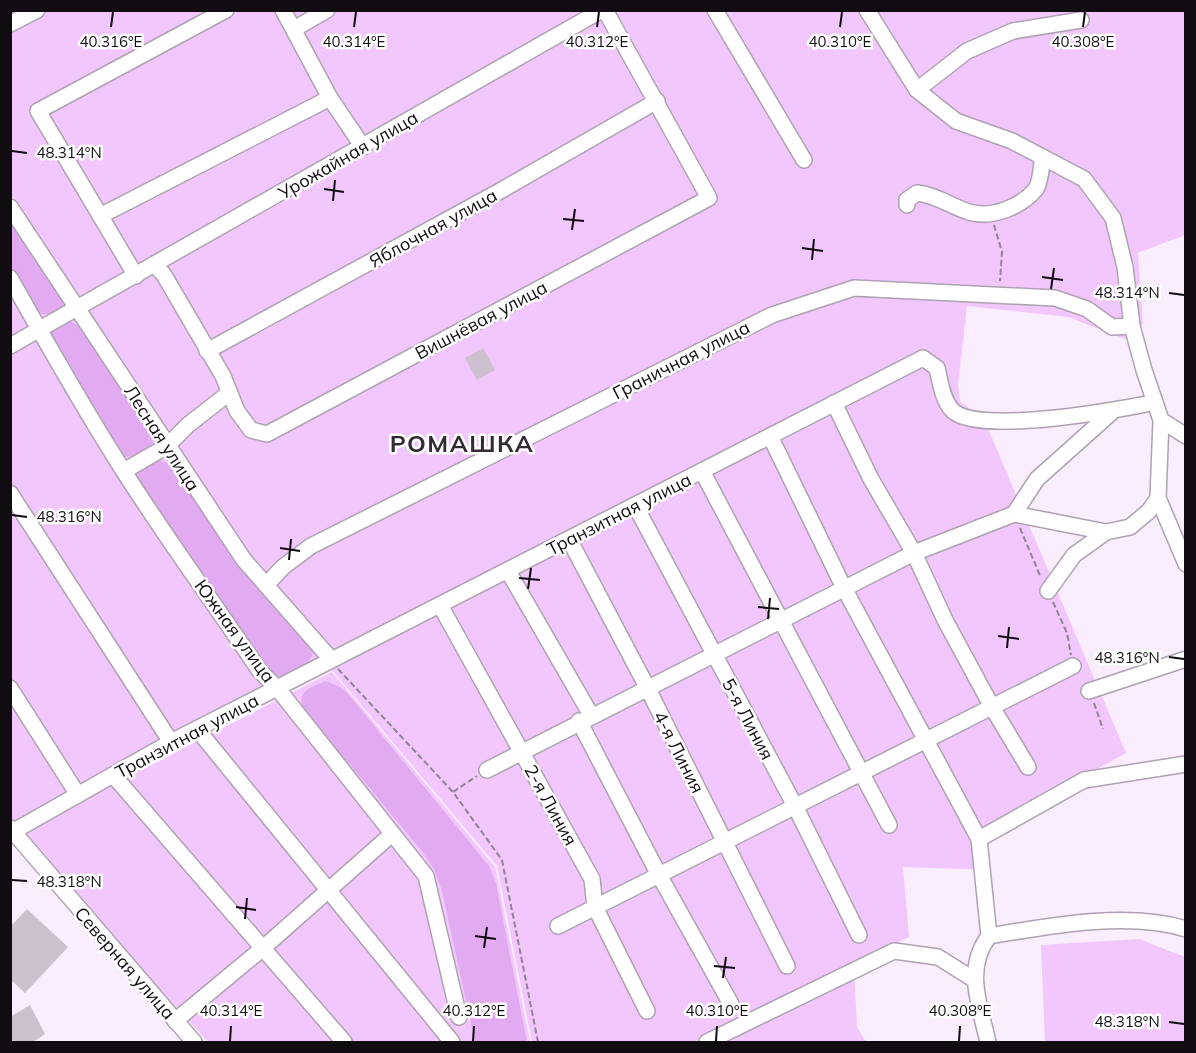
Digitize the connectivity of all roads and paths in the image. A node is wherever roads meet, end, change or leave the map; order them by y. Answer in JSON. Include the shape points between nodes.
{"nodes":[{"id":1,"x":37,"y":10,"type":"edge"},
{"id":2,"x":226,"y":10,"type":"edge"},
{"id":3,"x":283,"y":10,"type":"edge"},
{"id":4,"x":327,"y":10,"type":"edge"},
{"id":5,"x":596,"y":10,"type":"edge"},
{"id":6,"x":604,"y":10,"type":"edge"},
{"id":7,"x":715,"y":10,"type":"edge"},
{"id":8,"x":721,"y":10,"type":"edge"},
{"id":9,"x":867,"y":10,"type":"edge"},
{"id":10,"x":1081,"y":20,"type":"dead end"},
{"id":11,"x":10,"y":24,"type":"edge"},
{"id":12,"x":294,"y":29,"type":"junction"},
{"id":13,"x":917,"y":90,"type":"junction"},
{"id":14,"x":330,"y":98,"type":"junction"},
{"id":15,"x":657,"y":101,"type":"junction"},
{"id":16,"x":379,"y":137,"type":"junction"},
{"id":17,"x":363,"y":147,"type":"junction"},
{"id":18,"x":1042,"y":157,"type":"junction"},
{"id":19,"x":908,"y":205,"type":"dead end"},
{"id":20,"x":10,"y":207,"type":"edge"},
{"id":21,"x":990,"y":214,"type":"junction"},
{"id":22,"x":100,"y":216,"type":"junction"},
{"id":23,"x":154,"y":265,"type":"junction"},
{"id":24,"x":136,"y":276,"type":"junction"},
{"id":25,"x":10,"y":278,"type":"edge"},
{"id":26,"x":999,"y":295,"type":"junction"},
{"id":27,"x":78,"y":308,"type":"junction"},
{"id":28,"x":1132,"y":326,"type":"junction"},
{"id":29,"x":38,"y":330,"type":"junction"},
{"id":30,"x":10,"y":346,"type":"edge"},
{"id":31,"x":207,"y":351,"type":"junction"},
{"id":32,"x":229,"y":393,"type":"junction"},
{"id":33,"x":1155,"y":402,"type":"junction"},
{"id":34,"x":834,"y":403,"type":"junction"},
{"id":35,"x":1112,"y":412,"type":"junction"},
{"id":36,"x":1161,"y":420,"type":"junction"},
{"id":37,"x":770,"y":436,"type":"junction"},
{"id":38,"x":1185,"y":436,"type":"edge"},
{"id":39,"x":166,"y":446,"type":"junction"},
{"id":40,"x":124,"y":471,"type":"junction"},
{"id":41,"x":702,"y":471,"type":"junction"},
{"id":42,"x":10,"y":492,"type":"edge"},
{"id":43,"x":1158,"y":498,"type":"junction"},
{"id":44,"x":635,"y":505,"type":"junction"},
{"id":45,"x":1014,"y":514,"type":"junction"},
{"id":46,"x":1106,"y":532,"type":"junction"},
{"id":47,"x":569,"y":539,"type":"junction"},
{"id":48,"x":914,"y":553,"type":"junction"},
{"id":49,"x":1185,"y":564,"type":"edge"},
{"id":50,"x":508,"y":570,"type":"junction"},
{"id":51,"x":266,"y":585,"type":"junction"},
{"id":52,"x":844,"y":588,"type":"junction"},
{"id":53,"x":1048,"y":591,"type":"junction"},
{"id":54,"x":440,"y":605,"type":"junction"},
{"id":55,"x":779,"y":621,"type":"junction"},
{"id":56,"x":713,"y":654,"type":"junction"},
{"id":57,"x":331,"y":658,"type":"junction"},
{"id":58,"x":1185,"y":659,"type":"edge"},
{"id":59,"x":1073,"y":666,"type":"joint"},
{"id":60,"x":647,"y":687,"type":"junction"},
{"id":61,"x":10,"y":688,"type":"edge"},
{"id":62,"x":278,"y":688,"type":"junction"},
{"id":63,"x":1089,"y":691,"type":"joint"},
{"id":64,"x":992,"y":707,"type":"junction"},
{"id":65,"x":585,"y":718,"type":"junction"},
{"id":66,"x":197,"y":729,"type":"junction"},
{"id":67,"x":1103,"y":729,"type":"dead end"},
{"id":68,"x":924,"y":741,"type":"junction"},
{"id":69,"x":171,"y":742,"type":"junction"},
{"id":70,"x":521,"y":750,"type":"junction"},
{"id":71,"x":1185,"y":764,"type":"edge"},
{"id":72,"x":1028,"y":767,"type":"dead end"},
{"id":73,"x":488,"y":770,"type":"joint"},
{"id":74,"x":860,"y":773,"type":"junction"},
{"id":75,"x":113,"y":775,"type":"junction"},
{"id":76,"x":453,"y":792,"type":"junction"},
{"id":77,"x":78,"y":795,"type":"junction"},
{"id":78,"x":795,"y":806,"type":"junction"},
{"id":79,"x":889,"y":825,"type":"dead end"},
{"id":80,"x":12,"y":830,"type":"edge"},
{"id":81,"x":392,"y":834,"type":"junction"},
{"id":82,"x":979,"y":839,"type":"junction"},
{"id":83,"x":724,"y":842,"type":"junction"},
{"id":84,"x":659,"y":875,"type":"junction"},
{"id":85,"x":328,"y":890,"type":"junction"},
{"id":86,"x":595,"y":908,"type":"junction"},
{"id":87,"x":558,"y":926,"type":"dead end"},
{"id":88,"x":1185,"y":929,"type":"edge"},
{"id":89,"x":860,"y":935,"type":"dead end"},
{"id":90,"x":989,"y":936,"type":"junction"},
{"id":91,"x":263,"y":948,"type":"junction"},
{"id":92,"x":787,"y":966,"type":"dead end"},
{"id":93,"x":973,"y":979,"type":"junction"},
{"id":94,"x":731,"y":1004,"type":"dead end"},
{"id":95,"x":647,"y":1011,"type":"dead end"},
{"id":96,"x":459,"y":1017,"type":"dead end"},
{"id":97,"x":175,"y":1021,"type":"junction"},
{"id":98,"x":194,"y":1042,"type":"edge"},
{"id":99,"x":344,"y":1042,"type":"edge"},
{"id":100,"x":452,"y":1042,"type":"edge"},
{"id":101,"x":538,"y":1042,"type":"edge"},
{"id":102,"x":707,"y":1042,"type":"edge"},
{"id":103,"x":988,"y":1042,"type":"edge"}],
"edges":[{"from":1,"to":11,"type":"street"},
{"from":2,"to":22,"type":"street","via":[[38,111]]},
{"from":3,"to":12,"type":"street"},
{"from":4,"to":12,"type":"street"},
{"from":5,"to":16,"type":"street","via":[[380,130]]},
{"from":6,"to":15,"type":"street"},
{"from":6,"to":16,"type":"street","name":"Урожайная улица"},
{"from":7,"to":8,"type":"street","via":[[806,158]]},
{"from":9,"to":13,"type":"street"},
{"from":10,"to":13,"type":"street","via":[[1013,31],[967,51]]},
{"from":12,"to":14,"type":"street"},
{"from":13,"to":18,"type":"street","via":[[956,121],[1012,141]]},
{"from":14,"to":17,"type":"street"},
{"from":14,"to":22,"type":"street"},
{"from":15,"to":31,"type":"street","name":"Яблочная улица"},
{"from":15,"to":32,"type":"street","name":"Вишнёвая улица","via":[[709,198],[267,434],[251,430]]},
{"from":16,"to":17,"type":"street","name":"Урожайная улица"},
{"from":17,"to":23,"type":"street","name":"Урожайная улица"},
{"from":18,"to":21,"type":"street","via":[[1036,188],[1018,203]]},
{"from":18,"to":28,"type":"street","via":[[1084,179],[1113,218],[1125,267]]},
{"from":19,"to":21,"type":"street","via":[[917,192],[934,195],[968,212]]},
{"from":20,"to":27,"type":"street","name":"Лесная улица"},
{"from":21,"to":26,"type":"path","via":[[1002,252]]},
{"from":22,"to":24,"type":"street"},
{"from":23,"to":24,"type":"street","name":"Урожайная улица"},
{"from":23,"to":31,"type":"street","via":[[164,275]]},
{"from":24,"to":27,"type":"street","name":"Урожайная улица"},
{"from":25,"to":29,"type":"street","name":"Южная улица"},
{"from":26,"to":28,"type":"street","name":"Граничная улица","via":[[1055,298],[1087,309],[1112,327]]},
{"from":26,"to":51,"type":"street","name":"Граничная улица","via":[[854,288],[772,315],[311,546]]},
{"from":27,"to":29,"type":"street","name":"Урожайная улица"},
{"from":27,"to":39,"type":"street","name":"Лесная улица"},
{"from":28,"to":33,"type":"street"},
{"from":29,"to":30,"type":"street","name":"Урожайная улица"},
{"from":29,"to":40,"type":"street","name":"Южная улица"},
{"from":31,"to":32,"type":"street"},
{"from":32,"to":39,"type":"street"},
{"from":33,"to":35,"type":"street","name":"Транзитная улица"},
{"from":33,"to":36,"type":"street"},
{"from":34,"to":35,"type":"street","name":"Транзитная улица","via":[[922,358],[937,368],[953,411],[974,420],[1014,421]]},
{"from":34,"to":37,"type":"street","name":"Транзитная улица"},
{"from":34,"to":48,"type":"street","via":[[871,479]]},
{"from":35,"to":45,"type":"street","via":[[1037,479]]},
{"from":36,"to":38,"type":"street"},
{"from":36,"to":43,"type":"street"},
{"from":37,"to":41,"type":"street","name":"Транзитная улица"},
{"from":37,"to":52,"type":"street"},
{"from":39,"to":40,"type":"street"},
{"from":39,"to":51,"type":"street","name":"Лесная улица","via":[[244,560]]},
{"from":40,"to":62,"type":"street","name":"Южная улица","via":[[259,670]]},
{"from":41,"to":44,"type":"street","name":"Транзитная улица"},
{"from":41,"to":55,"type":"street"},
{"from":42,"to":69,"type":"street"},
{"from":43,"to":46,"type":"street","via":[[1130,526]]},
{"from":43,"to":49,"type":"street"},
{"from":44,"to":47,"type":"street","name":"Транзитная улица"},
{"from":44,"to":56,"type":"street","name":"5-я Линия"},
{"from":45,"to":46,"type":"street"},
{"from":45,"to":48,"type":"street"},
{"from":45,"to":53,"type":"path"},
{"from":46,"to":53,"type":"street","via":[[1074,555]]},
{"from":47,"to":50,"type":"street","name":"Транзитная улица"},
{"from":47,"to":60,"type":"street","name":"4-я Линия"},
{"from":48,"to":52,"type":"street"},
{"from":48,"to":64,"type":"street"},
{"from":50,"to":54,"type":"street","name":"Транзитная улица"},
{"from":50,"to":65,"type":"street"},
{"from":51,"to":57,"type":"street","name":"Лесная улица"},
{"from":52,"to":55,"type":"street"},
{"from":52,"to":68,"type":"street"},
{"from":53,"to":59,"type":"path","via":[[1067,633]]},
{"from":54,"to":57,"type":"street","name":"Транзитная улица"},
{"from":54,"to":70,"type":"street","name":"2-я Линия"},
{"from":55,"to":56,"type":"street"},
{"from":55,"to":74,"type":"street"},
{"from":56,"to":60,"type":"street"},
{"from":56,"to":78,"type":"street","name":"5-я Линия"},
{"from":57,"to":62,"type":"street","name":"Транзитная улица"},
{"from":57,"to":76,"type":"path","via":[[344,679]]},
{"from":58,"to":63,"type":"street"},
{"from":59,"to":64,"type":"street"},
{"from":60,"to":65,"type":"street"},
{"from":60,"to":83,"type":"street","name":"4-я Линия"},
{"from":61,"to":77,"type":"street"},
{"from":62,"to":66,"type":"street","name":"Транзитная улица"},
{"from":62,"to":81,"type":"street","name":"Южная улица"},
{"from":63,"to":67,"type":"path"},
{"from":64,"to":68,"type":"street"},
{"from":64,"to":72,"type":"street"},
{"from":65,"to":70,"type":"street"},
{"from":65,"to":84,"type":"street"},
{"from":66,"to":69,"type":"street","name":"Транзитная улица"},
{"from":66,"to":85,"type":"street"},
{"from":68,"to":74,"type":"street"},
{"from":68,"to":82,"type":"street"},
{"from":69,"to":75,"type":"street","name":"Транзитная улица"},
{"from":70,"to":73,"type":"street"},
{"from":70,"to":86,"type":"street","name":"2-я Линия","via":[[592,879]]},
{"from":71,"to":82,"type":"street","via":[[1084,780]]},
{"from":73,"to":76,"type":"path"},
{"from":74,"to":78,"type":"street"},
{"from":74,"to":79,"type":"street"},
{"from":75,"to":77,"type":"street","name":"Транзитная улица"},
{"from":75,"to":91,"type":"street"},
{"from":76,"to":101,"type":"path","via":[[502,860]]},
{"from":77,"to":80,"type":"street","name":"Транзитная улица"},
{"from":78,"to":83,"type":"street"},
{"from":78,"to":89,"type":"street","name":"5-я Линия"},
{"from":80,"to":97,"type":"street","name":"Северная улица"},
{"from":81,"to":85,"type":"street"},
{"from":81,"to":96,"type":"street","name":"Южная улица","via":[[426,876]]},
{"from":82,"to":90,"type":"street"},
{"from":83,"to":84,"type":"street"},
{"from":83,"to":92,"type":"street","name":"4-я Линия"},
{"from":84,"to":86,"type":"street"},
{"from":84,"to":94,"type":"street"},
{"from":85,"to":91,"type":"street"},
{"from":85,"to":100,"type":"street"},
{"from":86,"to":87,"type":"street"},
{"from":86,"to":95,"type":"street","name":"2-я Линия"},
{"from":88,"to":90,"type":"street","via":[[1121,921]]},
{"from":90,"to":93,"type":"street","via":[[980,949]]},
{"from":91,"to":97,"type":"street"},
{"from":91,"to":99,"type":"street"},
{"from":93,"to":102,"type":"street","via":[[938,957],[894,951]]},
{"from":93,"to":103,"type":"street"},
{"from":97,"to":98,"type":"street","name":"Северная улица"}]}
